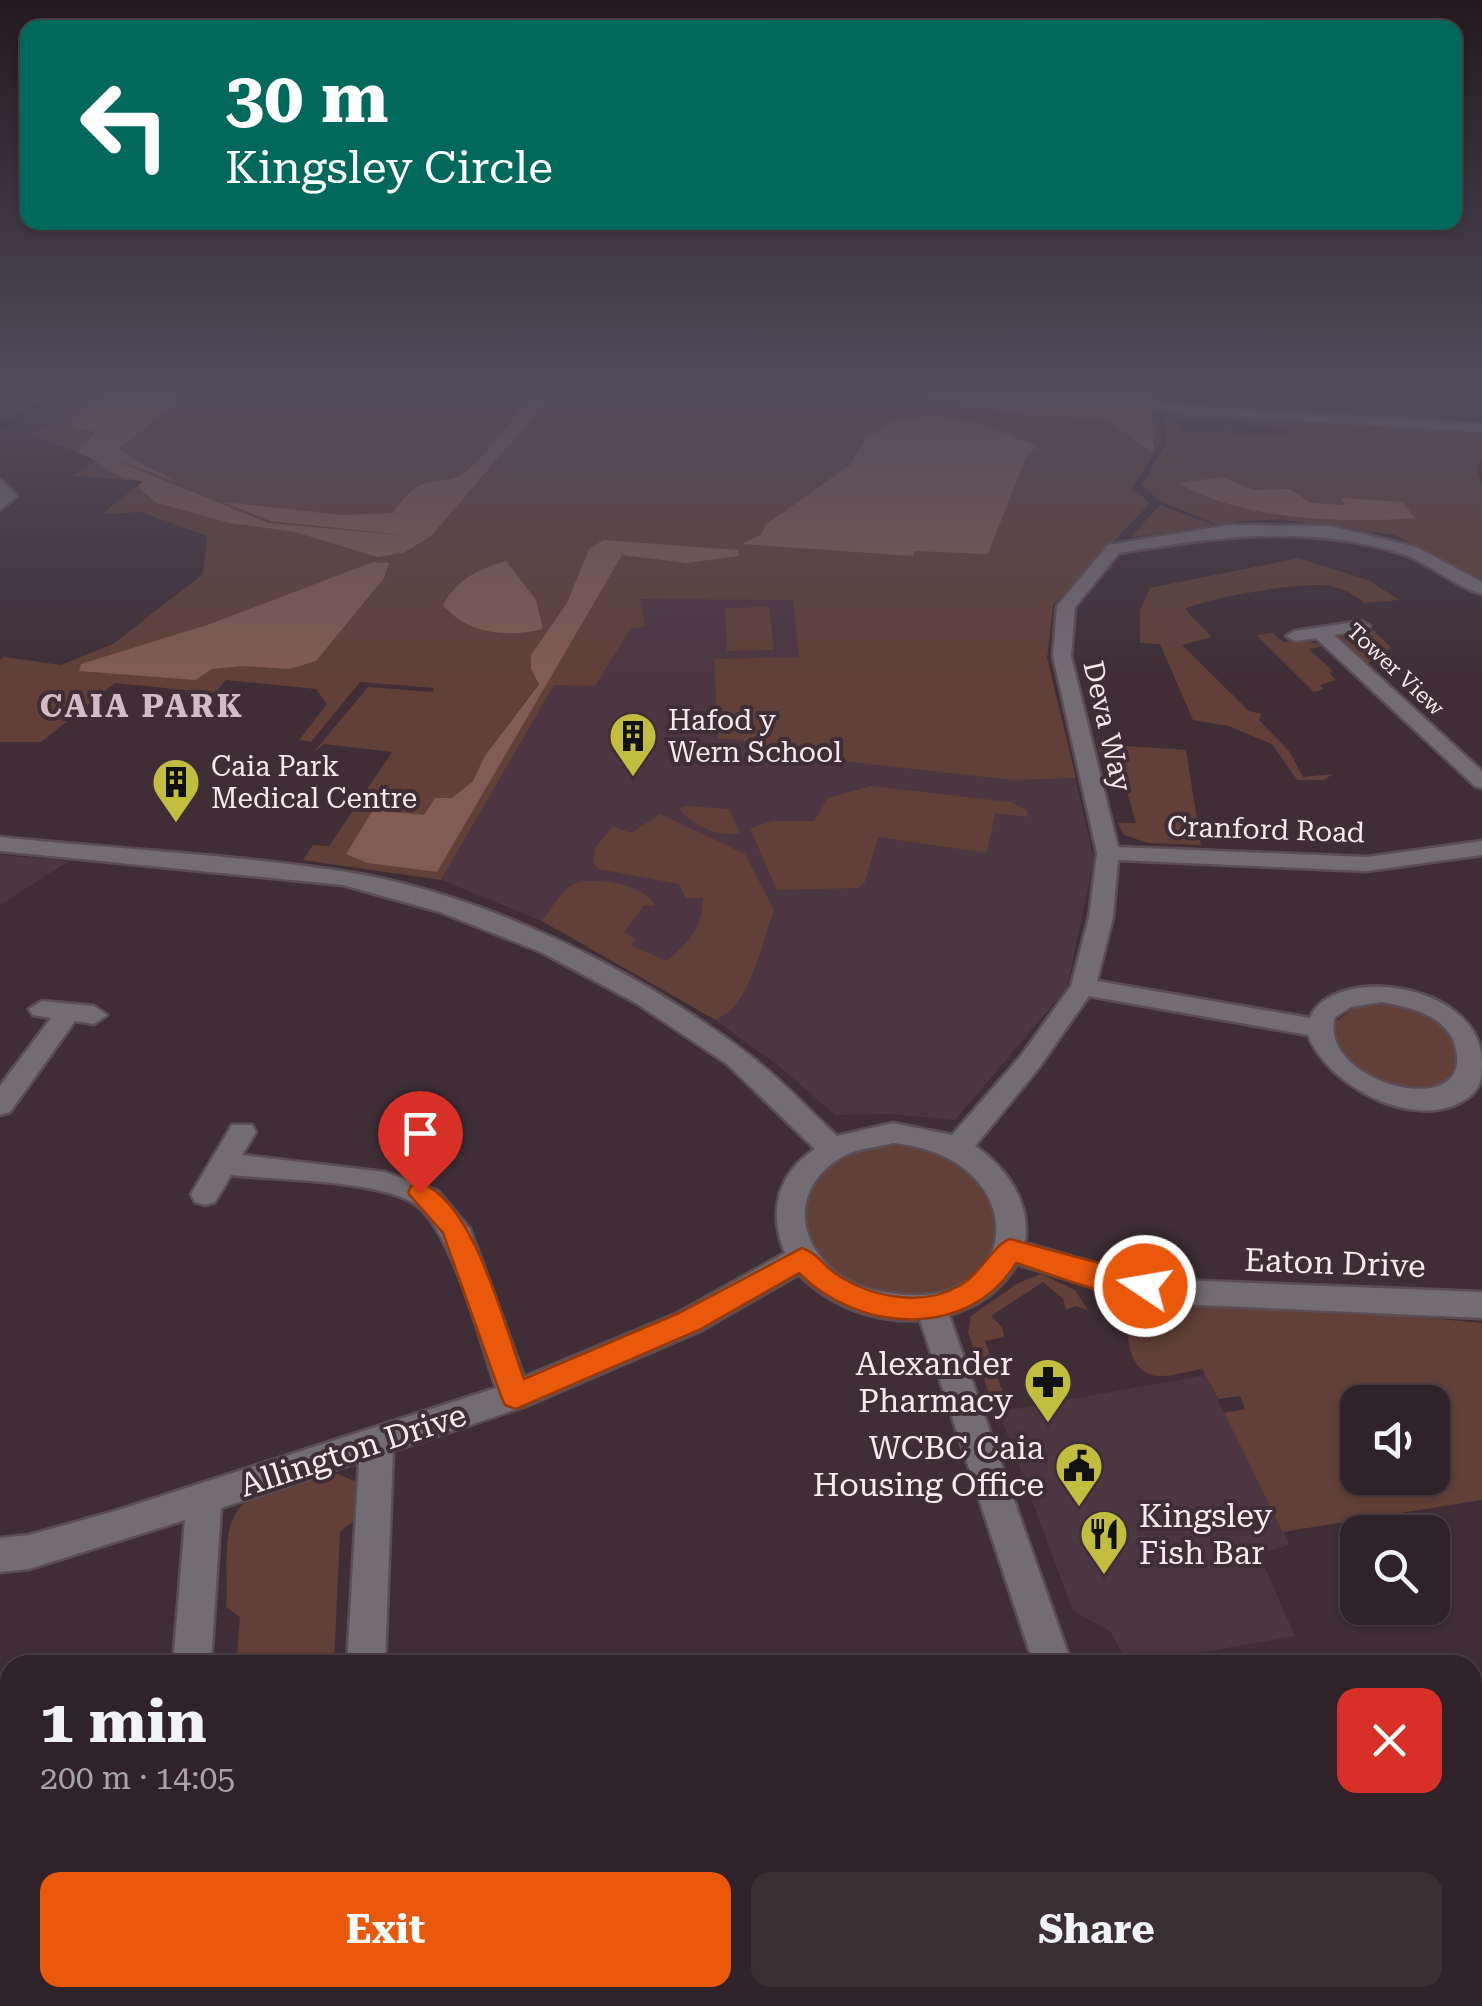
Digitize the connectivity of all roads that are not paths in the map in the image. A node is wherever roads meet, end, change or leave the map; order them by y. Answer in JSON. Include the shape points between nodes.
{"nodes":[{"id":1,"x":1482,"y":590,"type":"edge"},
{"id":2,"x":1362,"y":626,"type":"dead end"},
{"id":3,"x":1322,"y":633,"type":"junction"},
{"id":4,"x":1295,"y":636,"type":"dead end"},
{"id":5,"x":1482,"y":782,"type":"edge"},
{"id":6,"x":0,"y":844,"type":"edge"},
{"id":7,"x":1482,"y":848,"type":"edge"},
{"id":8,"x":1108,"y":852,"type":"junction"},
{"id":9,"x":1083,"y":988,"type":"junction"},
{"id":10,"x":42,"y":1008,"type":"dead end"},
{"id":11,"x":1318,"y":1028,"type":"junction"},
{"id":12,"x":0,"y":1105,"type":"edge"},
{"id":13,"x":242,"y":1132,"type":"dead end"},
{"id":14,"x":831,"y":1147,"type":"junction"},
{"id":15,"x":956,"y":1148,"type":"junction"},
{"id":16,"x":222,"y":1164,"type":"junction"},
{"id":17,"x":205,"y":1194,"type":"dead end"},
{"id":18,"x":1010,"y":1250,"type":"junction"},
{"id":19,"x":802,"y":1258,"type":"junction"},
{"id":20,"x":1482,"y":1305,"type":"edge"},
{"id":21,"x":931,"y":1307,"type":"junction"},
{"id":22,"x":516,"y":1396,"type":"junction"},
{"id":23,"x":377,"y":1442,"type":"junction"},
{"id":24,"x":204,"y":1498,"type":"junction"},
{"id":25,"x":0,"y":1555,"type":"edge"},
{"id":26,"x":193,"y":1655,"type":"edge"},
{"id":27,"x":366,"y":1655,"type":"edge"},
{"id":28,"x":1050,"y":1655,"type":"edge"}],
"edges":[{"from":1,"to":8,"type":"street","name":"Deva Way","via":[[1410,551],[1331,531],[1228,530],[1114,550],[1066,606],[1062,656]]},
{"from":2,"to":3,"type":"street","name":"Tower View"},
{"from":3,"to":4,"type":"street","name":"Tower View"},
{"from":3,"to":5,"type":"street","name":"Tower View"},
{"from":6,"to":14,"type":"street","via":[[343,878],[510,927],[603,973],[739,1060]]},
{"from":7,"to":8,"type":"street","name":"Cranford Road","via":[[1367,864]]},
{"from":8,"to":9,"type":"street","name":"Deva Way"},
{"from":9,"to":11,"type":"street"},
{"from":9,"to":15,"type":"street","name":"Deva Way"},
{"from":10,"to":12,"type":"street","via":[[82,1013]]},
{"from":11,"to":11,"type":"street","via":[[1338,1001],[1382,994],[1409,998],[1434,1008],[1472,1039],[1479,1073],[1452,1096],[1402,1098],[1342,1070]]},
{"from":13,"to":16,"type":"street"},
{"from":14,"to":15,"type":"street","via":[[893,1133]]},
{"from":14,"to":19,"type":"street","via":[[802,1173],[787,1208],[789,1234]]},
{"from":15,"to":18,"type":"street","via":[[1004,1192],[1014,1221]]},
{"from":16,"to":17,"type":"street"},
{"from":16,"to":22,"type":"street","via":[[389,1184],[420,1193],[442,1210],[456,1229]]},
{"from":18,"to":20,"type":"street","name":"Eaton Drive","via":[[1178,1292]]},
{"from":18,"to":21,"type":"street","via":[[994,1276],[966,1296]]},
{"from":19,"to":21,"type":"street","via":[[825,1282],[857,1299],[893,1308]]},
{"from":19,"to":22,"type":"street","name":"Allington Drive","via":[[689,1322]]},
{"from":21,"to":28,"type":"street"},
{"from":22,"to":23,"type":"street","name":"Allington Drive"},
{"from":23,"to":24,"type":"street","name":"Allington Drive"},
{"from":23,"to":27,"type":"street"},
{"from":24,"to":25,"type":"street","name":"Allington Drive"},
{"from":24,"to":26,"type":"street"}]}
